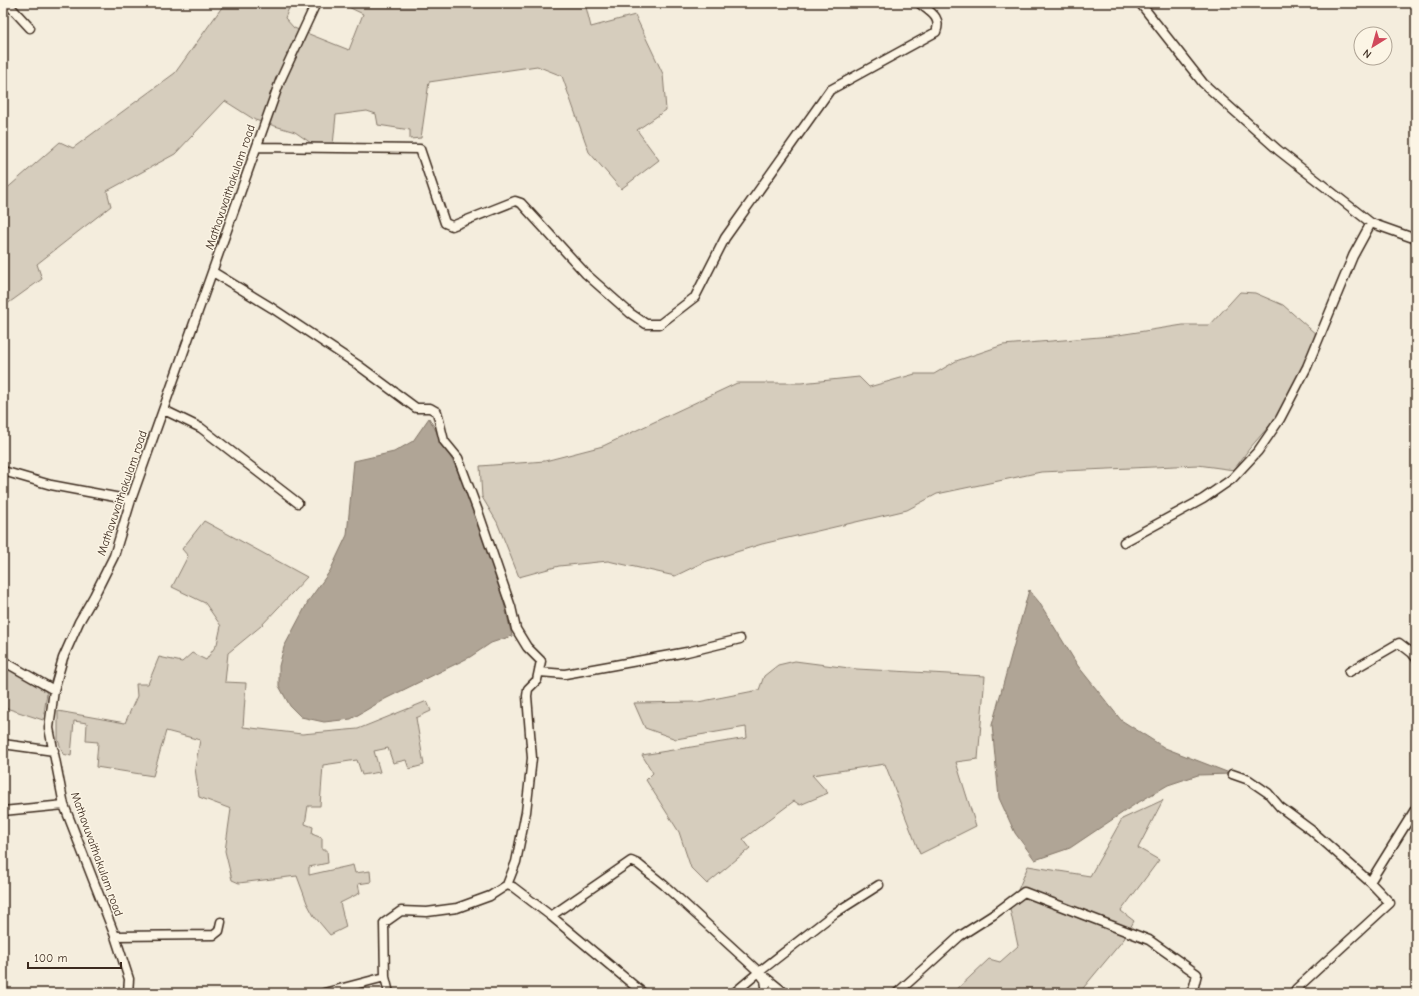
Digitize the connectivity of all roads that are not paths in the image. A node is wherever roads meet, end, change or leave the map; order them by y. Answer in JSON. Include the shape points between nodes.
{"nodes":[{"id":1,"x":7,"y":3,"type":"edge"},
{"id":2,"x":316,"y":3,"type":"edge"},
{"id":3,"x":919,"y":3,"type":"edge"},
{"id":4,"x":1140,"y":3,"type":"edge"},
{"id":5,"x":30,"y":28,"type":"dead end"},
{"id":6,"x":257,"y":147,"type":"junction"},
{"id":7,"x":1371,"y":223,"type":"junction"},
{"id":8,"x":1416,"y":239,"type":"edge"},
{"id":9,"x":213,"y":272,"type":"junction"},
{"id":10,"x":164,"y":410,"type":"junction"},
{"id":11,"x":3,"y":471,"type":"edge"},
{"id":12,"x":131,"y":500,"type":"junction"},
{"id":13,"x":298,"y":503,"type":"dead end"},
{"id":14,"x":1124,"y":542,"type":"dead end"},
{"id":15,"x":740,"y":640,"type":"dead end"},
{"id":16,"x":1416,"y":658,"type":"edge"},
{"id":17,"x":3,"y":661,"type":"edge"},
{"id":18,"x":538,"y":672,"type":"junction"},
{"id":19,"x":1349,"y":672,"type":"dead end"},
{"id":20,"x":54,"y":690,"type":"junction"},
{"id":21,"x":3,"y":744,"type":"edge"},
{"id":22,"x":54,"y":751,"type":"junction"},
{"id":23,"x":1232,"y":774,"type":"dead end"},
{"id":24,"x":64,"y":805,"type":"junction"},
{"id":25,"x":1416,"y":808,"type":"edge"},
{"id":26,"x":3,"y":811,"type":"edge"},
{"id":27,"x":1370,"y":882,"type":"junction"},
{"id":28,"x":507,"y":885,"type":"junction"},
{"id":29,"x":879,"y":885,"type":"dead end"},
{"id":30,"x":551,"y":916,"type":"junction"},
{"id":31,"x":221,"y":922,"type":"dead end"},
{"id":32,"x":115,"y":936,"type":"junction"},
{"id":33,"x":759,"y":972,"type":"junction"},
{"id":34,"x":385,"y":977,"type":"junction"},
{"id":35,"x":128,"y":993,"type":"edge"},
{"id":36,"x":324,"y":993,"type":"edge"},
{"id":37,"x":389,"y":993,"type":"edge"},
{"id":38,"x":643,"y":993,"type":"edge"},
{"id":39,"x":734,"y":993,"type":"edge"},
{"id":40,"x":767,"y":993,"type":"edge"},
{"id":41,"x":785,"y":993,"type":"edge"},
{"id":42,"x":897,"y":993,"type":"edge"},
{"id":43,"x":1190,"y":993,"type":"edge"},
{"id":44,"x":1299,"y":993,"type":"edge"}],
"edges":[{"from":1,"to":5,"type":"street"},
{"from":2,"to":6,"type":"street","name":"Mathavuvaithakulam road","via":[[280,81]]},
{"from":3,"to":6,"type":"street","via":[[936,18],[939,25],[936,32],[830,90],[725,238],[695,297],[660,324],[646,324],[630,313],[586,274],[521,203],[515,200],[452,226],[445,222],[420,149]]},
{"from":4,"to":7,"type":"street","via":[[1202,83],[1278,150]]},
{"from":6,"to":9,"type":"street","name":"Mathavuvaithakulam road"},
{"from":7,"to":8,"type":"street"},
{"from":7,"to":14,"type":"street","via":[[1353,256],[1301,379],[1280,419],[1258,451],[1232,479],[1203,500]]},
{"from":9,"to":10,"type":"street","name":"Mathavuvaithakulam road"},
{"from":9,"to":18,"type":"street","via":[[358,365],[416,408],[430,408],[437,412],[444,441],[458,458],[479,514],[516,629],[527,647],[541,660]]},
{"from":10,"to":12,"type":"street","name":"Mathavuvaithakulam road"},
{"from":10,"to":13,"type":"street","via":[[201,428]]},
{"from":11,"to":12,"type":"street","via":[[51,485]]},
{"from":12,"to":20,"type":"street","name":"Mathavuvaithakulam road","via":[[114,556],[79,622],[63,658]]},
{"from":15,"to":18,"type":"street","via":[[565,674]]},
{"from":16,"to":19,"type":"street","via":[[1398,643]]},
{"from":17,"to":20,"type":"street"},
{"from":18,"to":28,"type":"street","via":[[537,680],[528,689],[527,696],[532,758],[526,812],[516,862]]},
{"from":20,"to":22,"type":"street","name":"Mathavuvaithakulam road","via":[[49,728]]},
{"from":21,"to":22,"type":"street"},
{"from":22,"to":24,"type":"street","name":"Mathavuvaithakulam road"},
{"from":23,"to":27,"type":"street","via":[[1249,780],[1268,793],[1280,808],[1311,830]]},
{"from":24,"to":26,"type":"street"},
{"from":24,"to":32,"type":"street","name":"Mathavuvaithakulam road"},
{"from":25,"to":27,"type":"street"},
{"from":27,"to":44,"type":"street","via":[[1390,903],[1296,989]]},
{"from":28,"to":30,"type":"street"},
{"from":28,"to":34,"type":"street","via":[[490,896],[457,908],[427,912],[401,911],[384,923]]},
{"from":29,"to":33,"type":"street","via":[[835,914]]},
{"from":30,"to":33,"type":"street","via":[[631,861],[664,885]]},
{"from":30,"to":38,"type":"street"},
{"from":31,"to":32,"type":"street","via":[[219,931],[214,935]]},
{"from":32,"to":35,"type":"street","name":"Mathavuvaithakulam road","via":[[128,979]]},
{"from":33,"to":39,"type":"street"},
{"from":33,"to":40,"type":"street","via":[[765,980]]},
{"from":33,"to":41,"type":"street"},
{"from":34,"to":36,"type":"street"},
{"from":34,"to":37,"type":"street"},
{"from":42,"to":43,"type":"street","via":[[960,936],[1024,892],[1148,940],[1197,974]]}]}
